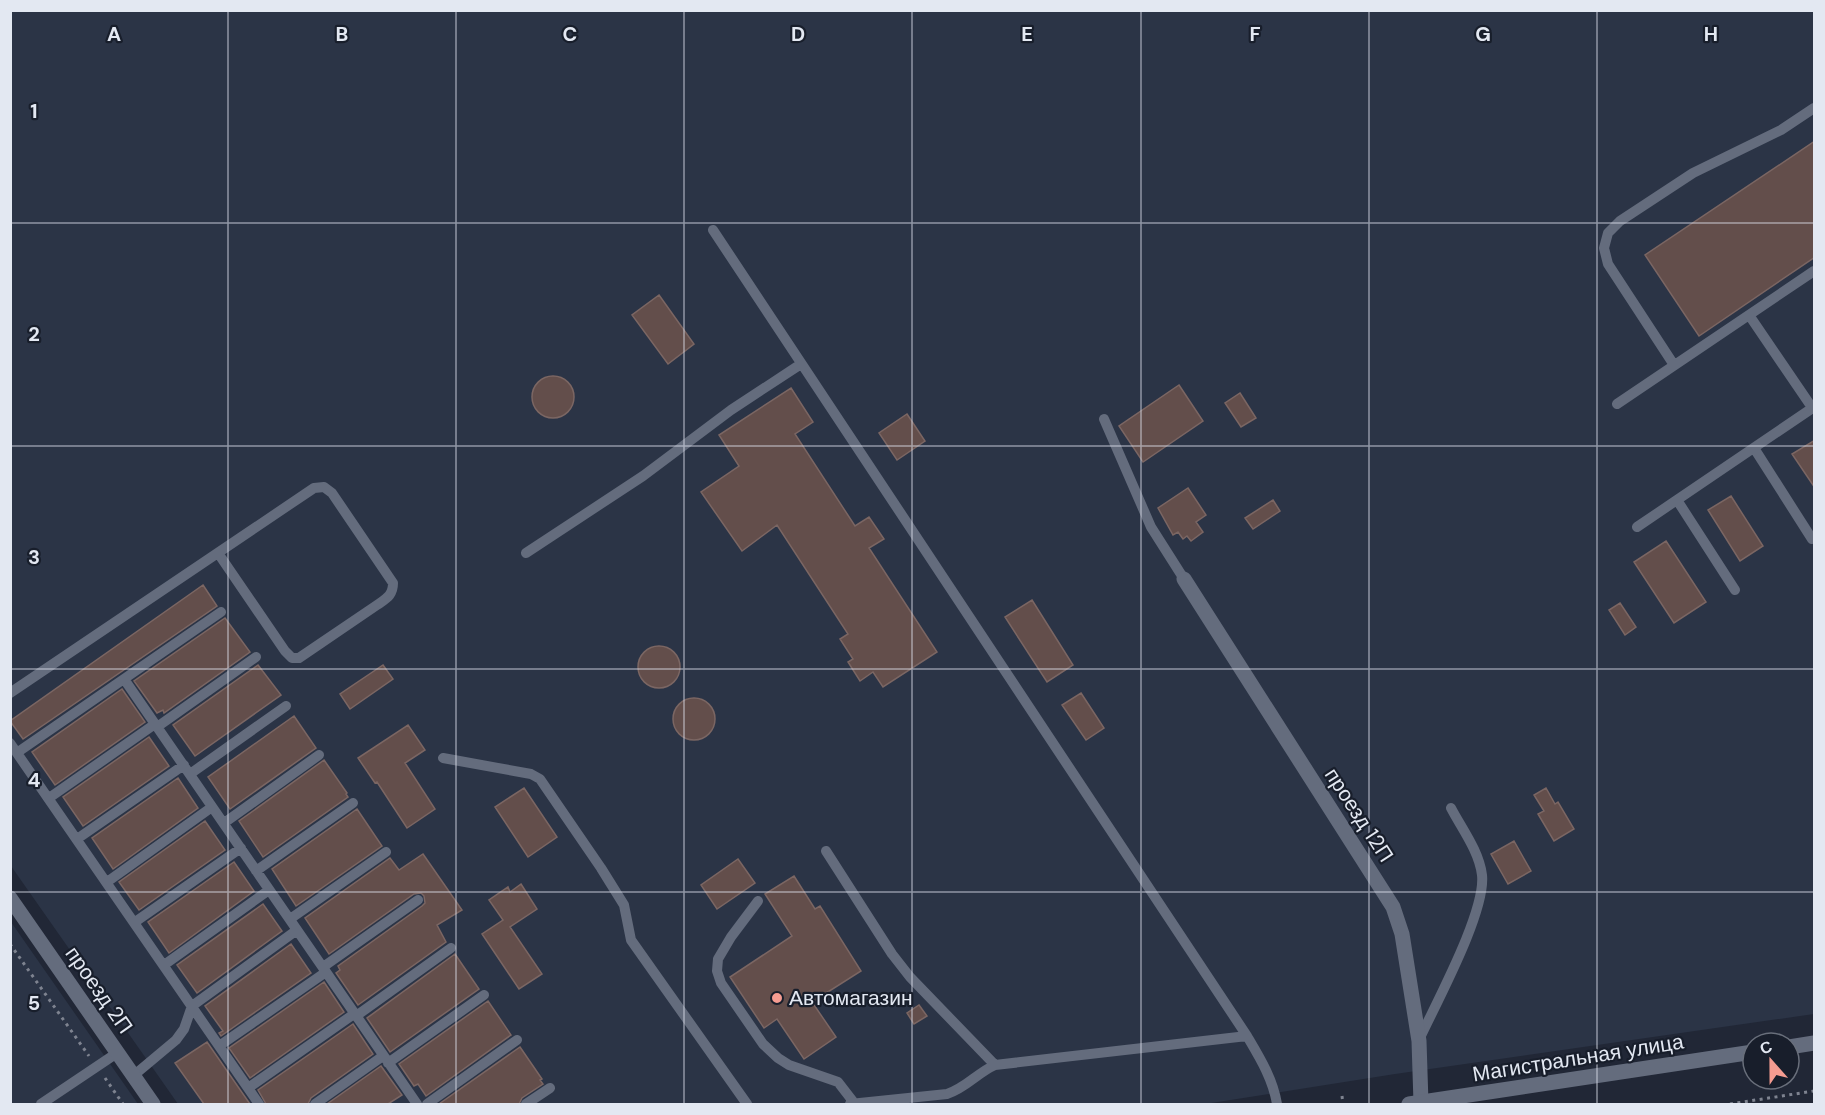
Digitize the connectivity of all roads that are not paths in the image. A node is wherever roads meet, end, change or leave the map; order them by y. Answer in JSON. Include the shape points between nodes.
{"nodes":[{"id":1,"x":1815,"y":108,"type":"edge"},
{"id":2,"x":712,"y":230,"type":"dead end"},
{"id":3,"x":1815,"y":271,"type":"edge"},
{"id":4,"x":1749,"y":315,"type":"junction"},
{"id":5,"x":801,"y":363,"type":"junction"},
{"id":6,"x":1674,"y":365,"type":"junction"},
{"id":7,"x":1617,"y":404,"type":"dead end"},
{"id":8,"x":1814,"y":408,"type":"edge"},
{"id":9,"x":1104,"y":419,"type":"dead end"},
{"id":10,"x":1754,"y":448,"type":"junction"},
{"id":11,"x":1677,"y":500,"type":"junction"},
{"id":12,"x":1636,"y":527,"type":"dead end"},
{"id":13,"x":1812,"y":539,"type":"dead end"},
{"id":14,"x":218,"y":553,"type":"junction"},
{"id":15,"x":526,"y":553,"type":"dead end"},
{"id":16,"x":1184,"y":579,"type":"joint"},
{"id":17,"x":1735,"y":590,"type":"dead end"},
{"id":18,"x":221,"y":612,"type":"dead end"},
{"id":19,"x":256,"y":657,"type":"dead end"},
{"id":20,"x":124,"y":679,"type":"junction"},
{"id":21,"x":10,"y":693,"type":"edge"},
{"id":22,"x":286,"y":706,"type":"dead end"},
{"id":23,"x":156,"y":725,"type":"junction"},
{"id":24,"x":10,"y":743,"type":"edge"},
{"id":25,"x":18,"y":752,"type":"junction"},
{"id":26,"x":320,"y":755,"type":"dead end"},
{"id":27,"x":443,"y":758,"type":"dead end"},
{"id":28,"x":187,"y":770,"type":"junction"},
{"id":29,"x":50,"y":798,"type":"junction"},
{"id":30,"x":353,"y":803,"type":"dead end"},
{"id":31,"x":212,"y":807,"type":"junction"},
{"id":32,"x":1451,"y":808,"type":"dead end"},
{"id":33,"x":224,"y":823,"type":"junction"},
{"id":34,"x":77,"y":839,"type":"junction"},
{"id":35,"x":241,"y":848,"type":"junction"},
{"id":36,"x":826,"y":850,"type":"dead end"},
{"id":37,"x":386,"y":852,"type":"dead end"},
{"id":38,"x":256,"y":871,"type":"junction"},
{"id":39,"x":107,"y":882,"type":"junction"},
{"id":40,"x":269,"y":890,"type":"junction"},
{"id":41,"x":10,"y":898,"type":"edge"},
{"id":42,"x":418,"y":900,"type":"dead end"},
{"id":43,"x":758,"y":901,"type":"dead end"},
{"id":44,"x":290,"y":919,"type":"junction"},
{"id":45,"x":135,"y":922,"type":"junction"},
{"id":46,"x":297,"y":930,"type":"junction"},
{"id":47,"x":451,"y":948,"type":"dead end"},
{"id":48,"x":164,"y":965,"type":"junction"},
{"id":49,"x":324,"y":970,"type":"junction"},
{"id":50,"x":484,"y":995,"type":"dead end"},
{"id":51,"x":192,"y":1006,"type":"junction"},
{"id":52,"x":355,"y":1015,"type":"junction"},
{"id":53,"x":1247,"y":1036,"type":"junction"},
{"id":54,"x":517,"y":1040,"type":"dead end"},
{"id":55,"x":1419,"y":1041,"type":"junction"},
{"id":56,"x":219,"y":1046,"type":"junction"},
{"id":57,"x":117,"y":1053,"type":"junction"},
{"id":58,"x":1741,"y":1054,"type":"edge"},
{"id":59,"x":386,"y":1059,"type":"junction"},
{"id":60,"x":995,"y":1065,"type":"junction"},
{"id":61,"x":133,"y":1076,"type":"junction"},
{"id":62,"x":248,"y":1088,"type":"junction"},
{"id":63,"x":550,"y":1088,"type":"dead end"},
{"id":64,"x":1468,"y":1100,"type":"edge"},
{"id":65,"x":411,"y":1102,"type":"edge"},
{"id":66,"x":40,"y":1104,"type":"edge"},
{"id":67,"x":153,"y":1104,"type":"edge"},
{"id":68,"x":259,"y":1104,"type":"edge"},
{"id":69,"x":315,"y":1104,"type":"edge"},
{"id":70,"x":427,"y":1104,"type":"edge"},
{"id":71,"x":526,"y":1104,"type":"edge"},
{"id":72,"x":747,"y":1104,"type":"edge"},
{"id":73,"x":853,"y":1104,"type":"edge"},
{"id":74,"x":1277,"y":1104,"type":"edge"},
{"id":75,"x":1415,"y":1104,"type":"edge"}],
"edges":[{"from":1,"to":6,"type":"lane","via":[[1781,130],[1693,173],[1608,233],[1604,248],[1608,264]]},
{"from":2,"to":5,"type":"lane"},
{"from":3,"to":4,"type":"lane"},
{"from":4,"to":6,"type":"lane"},
{"from":4,"to":8,"type":"lane"},
{"from":5,"to":15,"type":"lane","via":[[643,476]]},
{"from":5,"to":53,"type":"lane"},
{"from":6,"to":7,"type":"lane"},
{"from":8,"to":10,"type":"lane"},
{"from":9,"to":16,"type":"lane","via":[[1151,527]]},
{"from":10,"to":11,"type":"lane"},
{"from":10,"to":13,"type":"lane"},
{"from":11,"to":12,"type":"lane"},
{"from":11,"to":17,"type":"lane"},
{"from":14,"to":14,"type":"lane","via":[[314,488],[324,487],[387,574],[393,590],[388,598],[298,658],[292,658]]},
{"from":14,"to":21,"type":"lane"},
{"from":16,"to":55,"type":"street","name":"проезд 12П","via":[[1393,907],[1404,941]]},
{"from":18,"to":20,"type":"lane"},
{"from":19,"to":23,"type":"lane"},
{"from":20,"to":23,"type":"lane"},
{"from":20,"to":25,"type":"lane"},
{"from":22,"to":28,"type":"lane"},
{"from":23,"to":28,"type":"lane"},
{"from":23,"to":29,"type":"lane"},
{"from":24,"to":25,"type":"lane"},
{"from":25,"to":29,"type":"lane"},
{"from":26,"to":33,"type":"lane"},
{"from":27,"to":72,"type":"lane","via":[[540,779],[624,905],[631,940]]},
{"from":28,"to":31,"type":"lane"},
{"from":28,"to":34,"type":"lane"},
{"from":29,"to":34,"type":"lane"},
{"from":30,"to":38,"type":"lane"},
{"from":31,"to":33,"type":"lane"},
{"from":31,"to":39,"type":"lane"},
{"from":32,"to":55,"type":"lane","via":[[1477,857],[1482,877],[1480,902]]},
{"from":33,"to":35,"type":"lane"},
{"from":34,"to":39,"type":"lane"},
{"from":35,"to":38,"type":"lane"},
{"from":35,"to":45,"type":"lane"},
{"from":36,"to":60,"type":"lane","via":[[910,977]]},
{"from":37,"to":44,"type":"lane"},
{"from":38,"to":40,"type":"lane"},
{"from":39,"to":45,"type":"lane"},
{"from":40,"to":44,"type":"lane"},
{"from":40,"to":48,"type":"lane"},
{"from":41,"to":57,"type":"street","name":"проезд 2П"},
{"from":42,"to":49,"type":"lane"},
{"from":43,"to":73,"type":"lane","via":[[718,959],[721,983],[763,1044],[778,1058],[838,1082]]},
{"from":44,"to":46,"type":"lane"},
{"from":45,"to":48,"type":"lane"},
{"from":46,"to":49,"type":"lane"},
{"from":46,"to":51,"type":"lane"},
{"from":47,"to":52,"type":"lane"},
{"from":48,"to":51,"type":"lane"},
{"from":49,"to":52,"type":"lane"},
{"from":49,"to":56,"type":"lane"},
{"from":50,"to":59,"type":"lane"},
{"from":51,"to":56,"type":"lane"},
{"from":51,"to":61,"type":"lane","via":[[176,1040]]},
{"from":52,"to":59,"type":"lane"},
{"from":52,"to":62,"type":"lane"},
{"from":53,"to":60,"type":"lane"},
{"from":53,"to":74,"type":"lane","via":[[1263,1063]]},
{"from":54,"to":70,"type":"lane"},
{"from":55,"to":75,"type":"street","name":"проезд 12П"},
{"from":56,"to":62,"type":"lane"},
{"from":57,"to":61,"type":"street","name":"проезд 2П"},
{"from":57,"to":66,"type":"lane"},
{"from":58,"to":64,"type":"street","name":"Магистральная улица"},
{"from":59,"to":65,"type":"lane"},
{"from":59,"to":69,"type":"lane"},
{"from":60,"to":73,"type":"lane","via":[[960,1090],[947,1094]]},
{"from":61,"to":67,"type":"street","name":"проезд 2П"},
{"from":62,"to":68,"type":"lane"},
{"from":63,"to":71,"type":"lane"},
{"from":64,"to":75,"type":"street","name":"Магистральная улица"}]}
